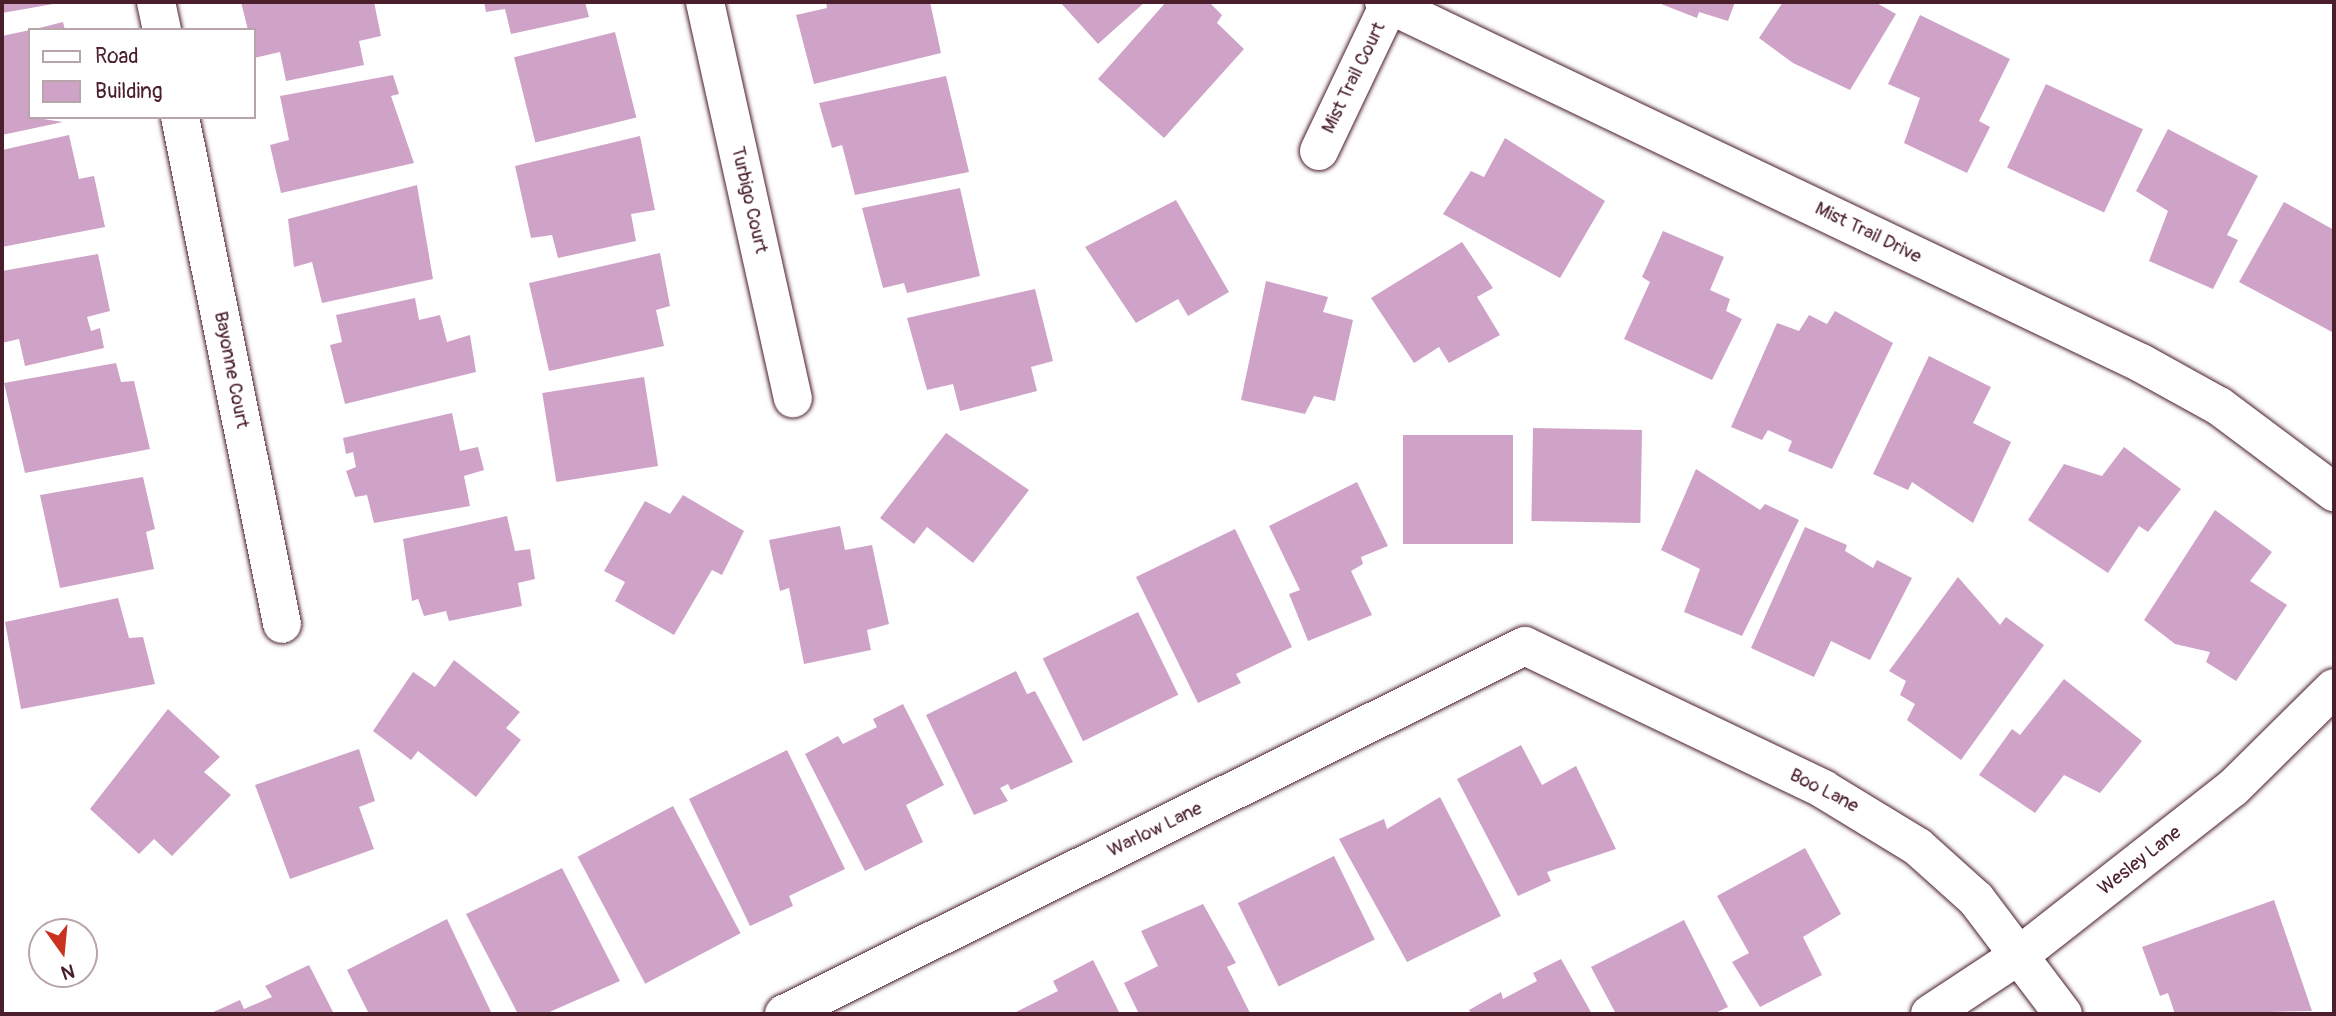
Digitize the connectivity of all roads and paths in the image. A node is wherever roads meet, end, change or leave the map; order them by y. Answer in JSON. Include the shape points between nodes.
{"nodes":[{"id":1,"x":156,"y":2,"type":"edge"},
{"id":2,"x":705,"y":2,"type":"edge"},
{"id":3,"x":1387,"y":3,"type":"edge"},
{"id":4,"x":162,"y":28,"type":"edge"},
{"id":5,"x":180,"y":119,"type":"edge"},
{"id":6,"x":1319,"y":151,"type":"dead end"},
{"id":7,"x":793,"y":398,"type":"dead end"},
{"id":8,"x":2334,"y":492,"type":"edge"},
{"id":9,"x":282,"y":624,"type":"dead end"},
{"id":10,"x":1525,"y":646,"type":"joint"},
{"id":11,"x":2334,"y":688,"type":"edge"},
{"id":12,"x":2021,"y":954,"type":"junction"},
{"id":13,"x":784,"y":1014,"type":"edge"},
{"id":14,"x":1930,"y":1014,"type":"edge"},
{"id":15,"x":2063,"y":1014,"type":"edge"}],
"edges":[{"from":1,"to":4,"type":"street"},
{"from":2,"to":7,"type":"street","name":"Turbigo Court"},
{"from":3,"to":6,"type":"street","name":"Mist Trail Court"},
{"from":3,"to":8,"type":"street","name":"Mist Trail Drive","via":[[2141,363],[2219,406]]},
{"from":5,"to":9,"type":"street","name":"Bayonne Court"},
{"from":10,"to":12,"type":"street","name":"Boo Lane","via":[[1861,809],[1918,848],[1976,899]]},
{"from":10,"to":13,"type":"street","name":"Warlow Lane"},
{"from":11,"to":12,"type":"street","name":"Wesley Lane","via":[[2233,788]]},
{"from":12,"to":14,"type":"street","name":"Wesley Lane"},
{"from":12,"to":15,"type":"street","name":"Boo Lane"}]}
